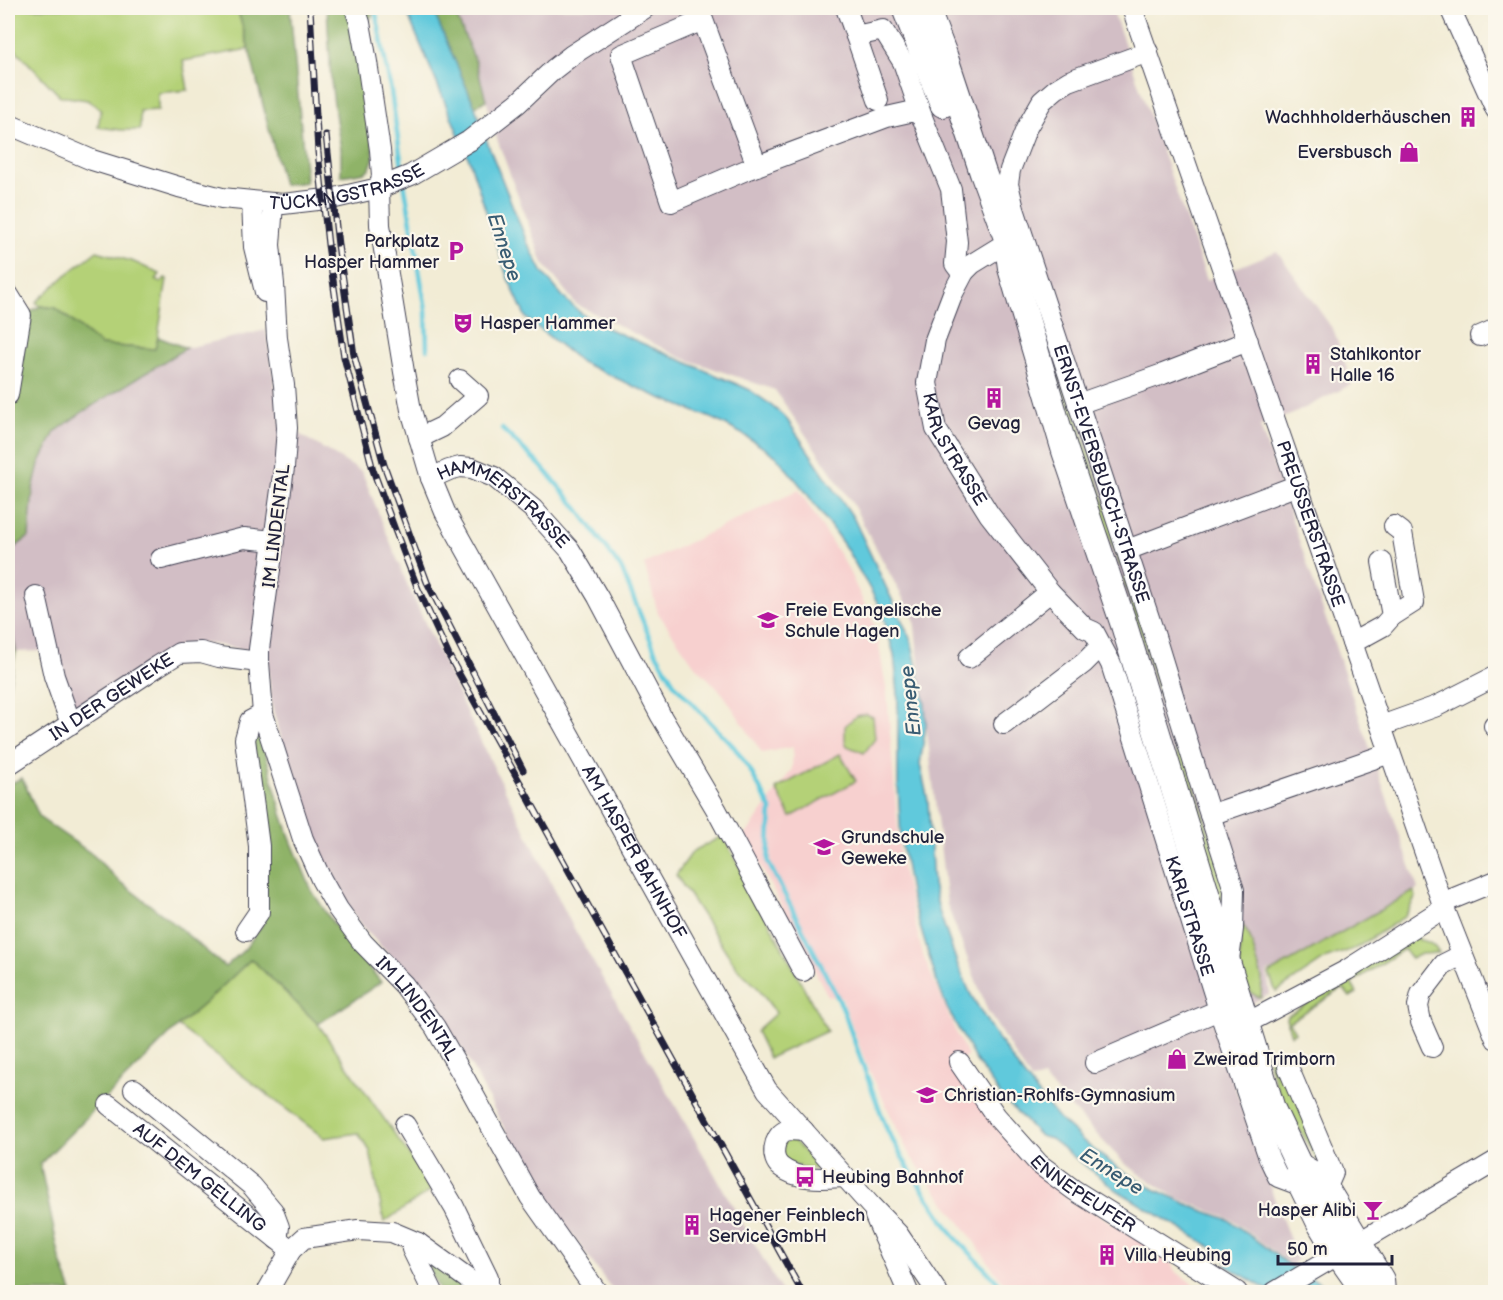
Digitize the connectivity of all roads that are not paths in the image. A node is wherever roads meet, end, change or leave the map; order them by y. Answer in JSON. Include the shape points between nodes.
{"nodes":[{"id":1,"x":355,"y":8,"type":"edge"},
{"id":2,"x":645,"y":8,"type":"edge"},
{"id":3,"x":846,"y":8,"type":"edge"},
{"id":4,"x":905,"y":8,"type":"edge"},
{"id":5,"x":926,"y":8,"type":"edge"},
{"id":6,"x":1132,"y":8,"type":"edge"},
{"id":7,"x":1450,"y":8,"type":"edge"},
{"id":8,"x":856,"y":36,"type":"junction"},
{"id":9,"x":1148,"y":52,"type":"junction"},
{"id":10,"x":878,"y":100,"type":"dead end"},
{"id":11,"x":1496,"y":110,"type":"edge"},
{"id":12,"x":922,"y":117,"type":"junction"},
{"id":13,"x":8,"y":124,"type":"edge"},
{"id":14,"x":757,"y":166,"type":"junction"},
{"id":15,"x":386,"y":185,"type":"junction"},
{"id":16,"x":252,"y":202,"type":"junction"},
{"id":17,"x":273,"y":204,"type":"junction"},
{"id":18,"x":1004,"y":258,"type":"junction"},
{"id":19,"x":964,"y":272,"type":"junction"},
{"id":20,"x":8,"y":294,"type":"edge"},
{"id":21,"x":277,"y":338,"type":"junction"},
{"id":22,"x":1248,"y":341,"type":"junction"},
{"id":23,"x":460,"y":380,"type":"dead end"},
{"id":24,"x":8,"y":395,"type":"edge"},
{"id":25,"x":1078,"y":404,"type":"junction"},
{"id":26,"x":419,"y":438,"type":"junction"},
{"id":27,"x":430,"y":478,"type":"junction"},
{"id":28,"x":1298,"y":485,"type":"junction"},
{"id":29,"x":1394,"y":526,"type":"dead end"},
{"id":30,"x":274,"y":541,"type":"junction"},
{"id":31,"x":1127,"y":550,"type":"junction"},
{"id":32,"x":161,"y":559,"type":"dead end"},
{"id":33,"x":1382,"y":562,"type":"dead end"},
{"id":34,"x":1050,"y":592,"type":"junction"},
{"id":35,"x":36,"y":596,"type":"dead end"},
{"id":36,"x":1392,"y":616,"type":"junction"},
{"id":37,"x":1123,"y":622,"type":"junction"},
{"id":38,"x":1098,"y":639,"type":"junction"},
{"id":39,"x":1353,"y":643,"type":"junction"},
{"id":40,"x":969,"y":658,"type":"dead end"},
{"id":41,"x":259,"y":662,"type":"junction"},
{"id":42,"x":1496,"y":676,"type":"edge"},
{"id":43,"x":263,"y":714,"type":"junction"},
{"id":44,"x":71,"y":724,"type":"junction"},
{"id":45,"x":1004,"y":724,"type":"dead end"},
{"id":46,"x":1381,"y":726,"type":"junction"},
{"id":47,"x":1390,"y":753,"type":"junction"},
{"id":48,"x":8,"y":765,"type":"edge"},
{"id":49,"x":1210,"y":815,"type":"junction"},
{"id":50,"x":1496,"y":881,"type":"edge"},
{"id":51,"x":1443,"y":905,"type":"junction"},
{"id":52,"x":246,"y":931,"type":"dead end"},
{"id":53,"x":1462,"y":955,"type":"junction"},
{"id":54,"x":1229,"y":965,"type":"junction"},
{"id":55,"x":803,"y":971,"type":"dead end"},
{"id":56,"x":1220,"y":1010,"type":"junction"},
{"id":57,"x":1236,"y":1027,"type":"junction"},
{"id":58,"x":1496,"y":1039,"type":"edge"},
{"id":59,"x":1432,"y":1047,"type":"dead end"},
{"id":60,"x":958,"y":1062,"type":"dead end"},
{"id":61,"x":1095,"y":1063,"type":"dead end"},
{"id":62,"x":1288,"y":1067,"type":"dead end"},
{"id":63,"x":135,"y":1089,"type":"dead end"},
{"id":64,"x":109,"y":1105,"type":"dead end"},
{"id":65,"x":405,"y":1125,"type":"dead end"},
{"id":66,"x":804,"y":1131,"type":"junction"},
{"id":67,"x":1496,"y":1161,"type":"edge"},
{"id":68,"x":845,"y":1177,"type":"junction"},
{"id":69,"x":1309,"y":1180,"type":"junction"},
{"id":70,"x":871,"y":1206,"type":"junction"},
{"id":71,"x":418,"y":1243,"type":"junction"},
{"id":72,"x":284,"y":1244,"type":"junction"},
{"id":73,"x":1349,"y":1249,"type":"junction"},
{"id":74,"x":267,"y":1293,"type":"edge"},
{"id":75,"x":433,"y":1293,"type":"edge"},
{"id":76,"x":486,"y":1293,"type":"edge"},
{"id":77,"x":597,"y":1293,"type":"edge"},
{"id":78,"x":908,"y":1293,"type":"edge"},
{"id":79,"x":938,"y":1293,"type":"edge"},
{"id":80,"x":1237,"y":1293,"type":"edge"},
{"id":81,"x":1275,"y":1293,"type":"edge"},
{"id":82,"x":1365,"y":1293,"type":"edge"},
{"id":83,"x":1382,"y":1293,"type":"edge"}],
"edges":[{"from":1,"to":15,"type":"street","name":"HAMMERSTRASSE"},
{"from":2,"to":15,"type":"street","name":"TÜCKINGSTRASSE","via":[[572,55],[469,141]]},
{"from":3,"to":8,"type":"street"},
{"from":4,"to":18,"type":"main road"},
{"from":5,"to":18,"type":"main road","via":[[1007,238]]},
{"from":6,"to":9,"type":"street","name":"PREUSSERSTRASSE"},
{"from":7,"to":11,"type":"street"},
{"from":8,"to":10,"type":"street"},
{"from":8,"to":12,"type":"street","via":[[883,30],[903,62]]},
{"from":9,"to":22,"type":"street","name":"PREUSSERSTRASSE"},
{"from":9,"to":25,"type":"street","name":"ERNST-EVERSBUSCH-STRASSE","via":[[1056,89],[1042,101],[1026,129],[1010,170],[1008,183],[1014,209]]},
{"from":12,"to":14,"type":"street","via":[[914,111],[887,117]]},
{"from":12,"to":19,"type":"street","via":[[951,189],[957,242],[955,264]]},
{"from":13,"to":16,"type":"street","name":"TÜCKINGSTRASSE","via":[[92,160],[168,184]]},
{"from":14,"to":14,"type":"street","via":[[670,202],[621,55],[703,20]]},
{"from":15,"to":17,"type":"street","name":"TÜCKINGSTRASSE","via":[[320,201]]},
{"from":15,"to":26,"type":"street","name":"HAMMERSTRASSE","via":[[380,225]]},
{"from":16,"to":17,"type":"street","name":"TÜCKINGSTRASSE"},
{"from":16,"to":21,"type":"street","name":"IM LINDENTAL","via":[[254,247]]},
{"from":17,"to":21,"type":"street","name":"IM LINDENTAL","via":[[270,245]]},
{"from":18,"to":19,"type":"street","name":"KARLSTRASSE","via":[[972,264]]},
{"from":18,"to":37,"type":"main road"},
{"from":19,"to":34,"type":"street","name":"KARLSTRASSE","via":[[935,340],[927,383],[936,429],[989,514]]},
{"from":20,"to":24,"type":"street","via":[[21,315]]},
{"from":21,"to":30,"type":"street","name":"IM LINDENTAL","via":[[287,428]]},
{"from":22,"to":25,"type":"street"},
{"from":22,"to":28,"type":"street","name":"PREUSSERSTRASSE"},
{"from":23,"to":26,"type":"street","via":[[478,396],[442,427]]},
{"from":25,"to":31,"type":"street","name":"ERNST-EVERSBUSCH-STRASSE"},
{"from":26,"to":27,"type":"street","name":"HAMMERSTRASSE"},
{"from":27,"to":55,"type":"street","name":"HAMMERSTRASSE","via":[[460,467],[494,477],[533,509],[570,550]]},
{"from":27,"to":66,"type":"street","name":"AM HASPER BAHNHOF","via":[[767,1090]]},
{"from":28,"to":31,"type":"street"},
{"from":28,"to":39,"type":"street","name":"PREUSSERSTRASSE"},
{"from":29,"to":36,"type":"street","via":[[1402,531],[1414,602]]},
{"from":30,"to":32,"type":"street","via":[[244,538]]},
{"from":30,"to":41,"type":"street","name":"IM LINDENTAL"},
{"from":31,"to":49,"type":"street","name":"ERNST-EVERSBUSCH-STRASSE"},
{"from":33,"to":36,"type":"street"},
{"from":34,"to":38,"type":"street","name":"KARLSTRASSE"},
{"from":34,"to":40,"type":"street"},
{"from":35,"to":44,"type":"street","via":[[54,676]]},
{"from":36,"to":39,"type":"street","via":[[1383,626]]},
{"from":37,"to":38,"type":"street"},
{"from":37,"to":54,"type":"main road"},
{"from":38,"to":45,"type":"street","via":[[1084,663]]},
{"from":38,"to":56,"type":"street","name":"KARLSTRASSE","via":[[1111,664]]},
{"from":39,"to":46,"type":"street","name":"PREUSSERSTRASSE"},
{"from":41,"to":43,"type":"street","name":"IM LINDENTAL"},
{"from":41,"to":44,"type":"street","name":"IN DER GEWEKE","via":[[201,652],[179,653]]},
{"from":42,"to":46,"type":"street","via":[[1437,706]]},
{"from":43,"to":52,"type":"street","via":[[250,721],[245,739],[260,846],[259,912]]},
{"from":43,"to":77,"type":"street","name":"IM LINDENTAL","via":[[303,839],[332,899],[363,943],[404,985],[435,1027],[530,1197]]},
{"from":44,"to":48,"type":"street","name":"IN DER GEWEKE"},
{"from":46,"to":47,"type":"street","name":"PREUSSERSTRASSE"},
{"from":47,"to":49,"type":"street"},
{"from":47,"to":51,"type":"street","name":"PREUSSERSTRASSE"},
{"from":49,"to":54,"type":"street","name":"ERNST-EVERSBUSCH-STRASSE","via":[[1234,890]]},
{"from":50,"to":51,"type":"street"},
{"from":51,"to":53,"type":"street","name":"PREUSSERSTRASSE"},
{"from":51,"to":57,"type":"street","via":[[1347,970]]},
{"from":53,"to":58,"type":"street","name":"PREUSSERSTRASSE"},
{"from":53,"to":59,"type":"street","via":[[1444,964],[1421,994],[1421,1023]]},
{"from":54,"to":57,"type":"main road"},
{"from":56,"to":57,"type":"street","name":"KARLSTRASSE"},
{"from":56,"to":61,"type":"street"},
{"from":57,"to":69,"type":"main road"},
{"from":60,"to":80,"type":"street","name":"ENNEPEUFER","via":[[996,1116],[1040,1164],[1074,1190]]},
{"from":62,"to":69,"type":"street","via":[[1333,1173]]},
{"from":63,"to":72,"type":"street","via":[[252,1186],[273,1211]]},
{"from":64,"to":72,"type":"street","name":"AUF DEM GELLING"},
{"from":65,"to":76,"type":"street","via":[[454,1207],[488,1277]]},
{"from":66,"to":68,"type":"street","name":"AM HASPER BAHNHOF"},
{"from":66,"to":68,"type":"street","via":[[792,1130],[778,1136],[774,1155],[778,1166],[805,1177]]},
{"from":67,"to":73,"type":"street"},
{"from":68,"to":70,"type":"street","name":"AM HASPER BAHNHOF"},
{"from":69,"to":73,"type":"main road"},
{"from":70,"to":78,"type":"street","name":"AM HASPER BAHNHOF"},
{"from":70,"to":79,"type":"street","name":"AM HASPER BAHNHOF","via":[[898,1234]]},
{"from":71,"to":72,"type":"street","via":[[392,1232],[358,1230]]},
{"from":71,"to":75,"type":"street","via":[[412,1249]]},
{"from":71,"to":76,"type":"street"},
{"from":72,"to":74,"type":"street"},
{"from":73,"to":81,"type":"street"},
{"from":73,"to":82,"type":"main road"},
{"from":73,"to":83,"type":"main road","via":[[1381,1280]]}]}
